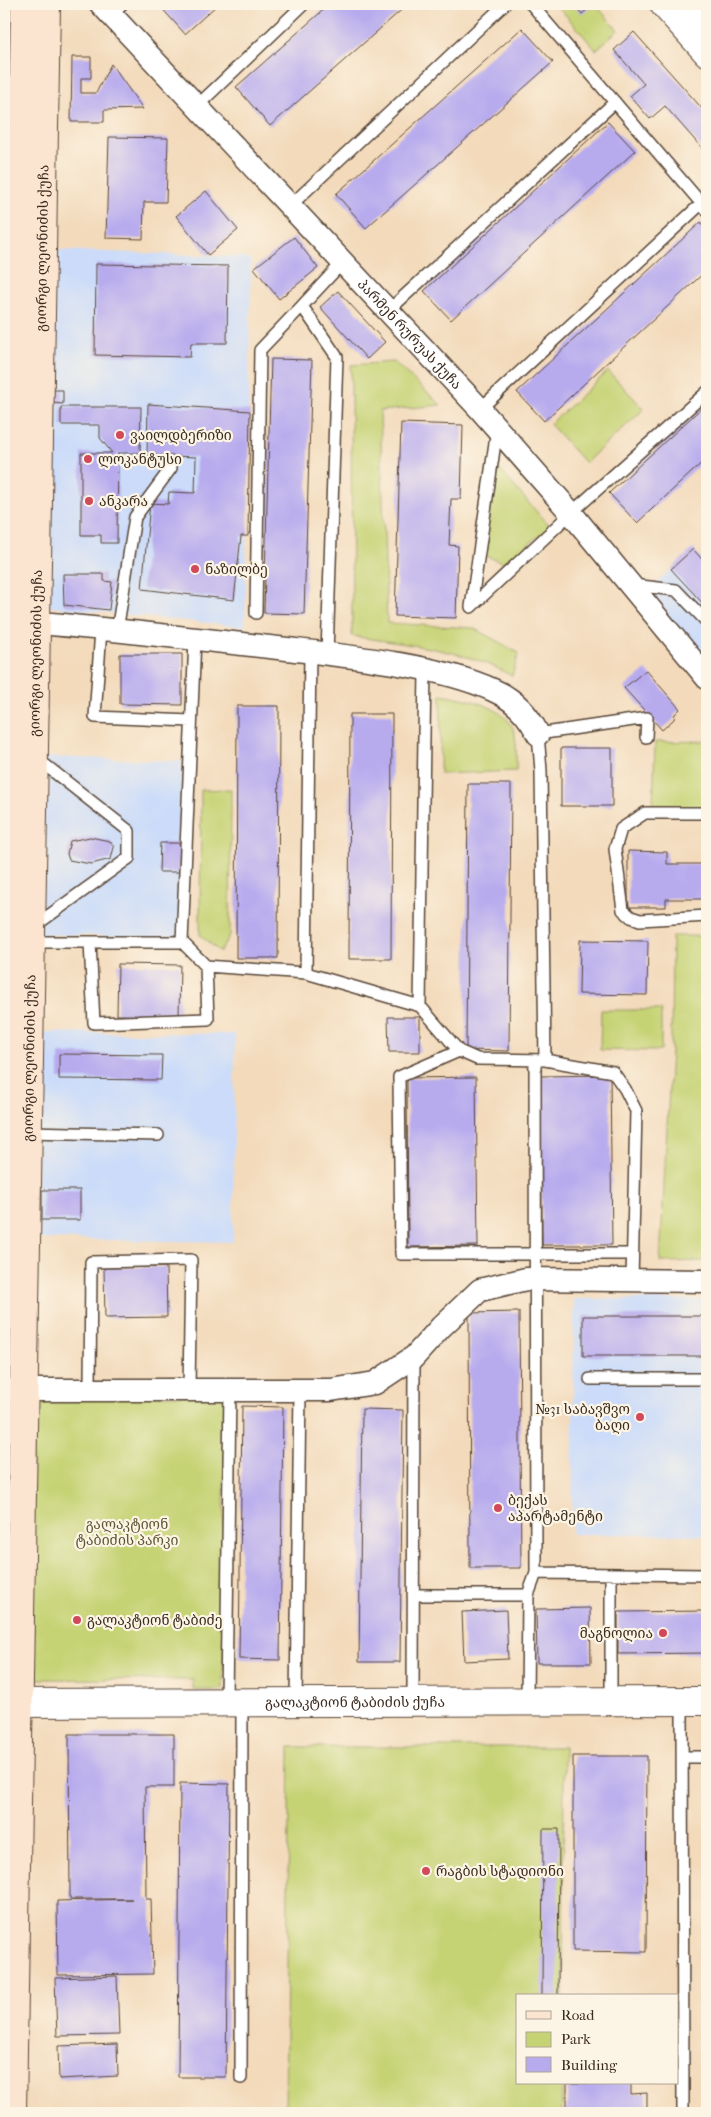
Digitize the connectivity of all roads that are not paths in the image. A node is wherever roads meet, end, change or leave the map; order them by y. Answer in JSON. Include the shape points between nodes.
{"nodes":[{"id":1,"x":25,"y":4,"type":"edge"},
{"id":2,"x":46,"y":4,"type":"edge"},
{"id":3,"x":304,"y":4,"type":"edge"},
{"id":4,"x":505,"y":4,"type":"edge"},
{"id":5,"x":531,"y":4,"type":"edge"},
{"id":6,"x":664,"y":4,"type":"edge"},
{"id":7,"x":707,"y":5,"type":"edge"},
{"id":8,"x":112,"y":7,"type":"edge"},
{"id":9,"x":685,"y":27,"type":"junction"},
{"id":10,"x":707,"y":52,"type":"edge"},
{"id":11,"x":614,"y":102,"type":"junction"},
{"id":12,"x":197,"y":106,"type":"junction"},
{"id":13,"x":290,"y":206,"type":"junction"},
{"id":14,"x":704,"y":207,"type":"edge"},
{"id":15,"x":342,"y":263,"type":"junction"},
{"id":16,"x":302,"y":306,"type":"junction"},
{"id":17,"x":388,"y":311,"type":"junction"},
{"id":18,"x":707,"y":392,"type":"edge"},
{"id":19,"x":480,"y":409,"type":"junction"},
{"id":20,"x":497,"y":429,"type":"junction"},
{"id":21,"x":171,"y":468,"type":"dead end"},
{"id":22,"x":571,"y":514,"type":"junction"},
{"id":23,"x":631,"y":585,"type":"junction"},
{"id":24,"x":256,"y":613,"type":"dead end"},
{"id":25,"x":19,"y":621,"type":"edge"},
{"id":26,"x":707,"y":622,"type":"edge"},
{"id":27,"x":109,"y":630,"type":"junction"},
{"id":28,"x":195,"y":639,"type":"junction"},
{"id":29,"x":319,"y":653,"type":"junction"},
{"id":30,"x":426,"y":670,"type":"junction"},
{"id":31,"x":707,"y":678,"type":"edge"},
{"id":32,"x":191,"y":721,"type":"junction"},
{"id":33,"x":538,"y":734,"type":"junction"},
{"id":34,"x":646,"y":737,"type":"dead end"},
{"id":35,"x":34,"y":756,"type":"junction"},
{"id":36,"x":707,"y":813,"type":"edge"},
{"id":37,"x":7,"y":853,"type":"edge"},
{"id":38,"x":707,"y":916,"type":"edge"},
{"id":39,"x":24,"y":938,"type":"junction"},
{"id":40,"x":90,"y":942,"type":"junction"},
{"id":41,"x":182,"y":942,"type":"junction"},
{"id":42,"x":206,"y":966,"type":"junction"},
{"id":43,"x":306,"y":973,"type":"junction"},
{"id":44,"x":420,"y":1006,"type":"junction"},
{"id":45,"x":459,"y":1051,"type":"junction"},
{"id":46,"x":540,"y":1061,"type":"junction"},
{"id":47,"x":28,"y":1132,"type":"junction"},
{"id":48,"x":158,"y":1135,"type":"dead end"},
{"id":49,"x":535,"y":1253,"type":"junction"},
{"id":50,"x":632,"y":1254,"type":"junction"},
{"id":51,"x":535,"y":1279,"type":"junction"},
{"id":52,"x":632,"y":1280,"type":"junction"},
{"id":53,"x":707,"y":1281,"type":"edge"},
{"id":54,"x":4,"y":1316,"type":"edge"},
{"id":55,"x":414,"y":1357,"type":"junction"},
{"id":56,"x":590,"y":1379,"type":"dead end"},
{"id":57,"x":707,"y":1379,"type":"edge"},
{"id":58,"x":300,"y":1389,"type":"junction"},
{"id":59,"x":14,"y":1390,"type":"edge"},
{"id":60,"x":90,"y":1390,"type":"junction"},
{"id":61,"x":189,"y":1390,"type":"junction"},
{"id":62,"x":230,"y":1390,"type":"junction"},
{"id":63,"x":536,"y":1573,"type":"junction"},
{"id":64,"x":611,"y":1574,"type":"junction"},
{"id":65,"x":707,"y":1575,"type":"edge"},
{"id":66,"x":414,"y":1595,"type":"junction"},
{"id":67,"x":528,"y":1595,"type":"junction"},
{"id":68,"x":695,"y":1701,"type":"edge"},
{"id":69,"x":11,"y":1702,"type":"edge"},
{"id":70,"x":234,"y":1702,"type":"junction"},
{"id":71,"x":296,"y":1702,"type":"junction"},
{"id":72,"x":413,"y":1702,"type":"junction"},
{"id":73,"x":527,"y":1702,"type":"junction"},
{"id":74,"x":612,"y":1702,"type":"junction"},
{"id":75,"x":682,"y":1757,"type":"junction"},
{"id":76,"x":707,"y":1757,"type":"edge"},
{"id":77,"x":680,"y":1996,"type":"edge"},
{"id":78,"x":241,"y":2078,"type":"dead end"},
{"id":79,"x":12,"y":2113,"type":"edge"},
{"id":80,"x":683,"y":2113,"type":"edge"}],
"edges":[{"from":1,"to":25,"type":"main road","name":"გიორგი ლეონიძის ქუჩა","via":[[16,271]]},
{"from":2,"to":25,"type":"main road","name":"გიორგი ლეონიძის ქუჩა"},
{"from":3,"to":12,"type":"lane"},
{"from":4,"to":13,"type":"lane"},
{"from":5,"to":11,"type":"lane"},
{"from":6,"to":9,"type":"street"},
{"from":7,"to":9,"type":"street"},
{"from":8,"to":12,"type":"street","name":"პარმენ რურუას ქუჩა"},
{"from":9,"to":10,"type":"street"},
{"from":11,"to":14,"type":"lane"},
{"from":11,"to":17,"type":"lane"},
{"from":12,"to":13,"type":"street","name":"პარმენ რურუას ქუჩა"},
{"from":13,"to":15,"type":"street","name":"პარმენ რურუას ქუჩა"},
{"from":14,"to":19,"type":"lane"},
{"from":15,"to":16,"type":"lane"},
{"from":15,"to":17,"type":"street","name":"პარმენ რურუას ქუჩა"},
{"from":16,"to":24,"type":"lane","via":[[260,350]]},
{"from":16,"to":29,"type":"lane","via":[[337,357]]},
{"from":17,"to":19,"type":"street","name":"პარმენ რურუას ქუჩა"},
{"from":18,"to":22,"type":"lane"},
{"from":19,"to":20,"type":"street","name":"პარმენ რურუას ქუჩა"},
{"from":20,"to":22,"type":"street","name":"პარმენ რურუას ქუჩა"},
{"from":20,"to":22,"type":"lane","via":[[471,607]]},
{"from":21,"to":27,"type":"lane","via":[[135,517]]},
{"from":22,"to":23,"type":"street","name":"პარმენ რურუას ქუჩა"},
{"from":23,"to":26,"type":"lane","via":[[676,590]]},
{"from":23,"to":31,"type":"street","name":"პარმენ რურუას ქუჩა"},
{"from":25,"to":27,"type":"street"},
{"from":25,"to":35,"type":"main road","name":"გიორგი ლეონიძის ქუჩა"},
{"from":25,"to":37,"type":"main road","name":"გიორგი ლეონიძის ქუჩა"},
{"from":27,"to":28,"type":"street"},
{"from":27,"to":32,"type":"lane","via":[[95,717]]},
{"from":28,"to":29,"type":"street"},
{"from":28,"to":32,"type":"lane"},
{"from":29,"to":30,"type":"street"},
{"from":29,"to":43,"type":"lane"},
{"from":30,"to":33,"type":"street","via":[[495,690],[529,718]]},
{"from":30,"to":44,"type":"lane"},
{"from":32,"to":41,"type":"lane"},
{"from":33,"to":34,"type":"lane","via":[[647,718]]},
{"from":33,"to":46,"type":"lane","via":[[541,771]]},
{"from":35,"to":39,"type":"main road","name":"გიორგი ლეონიძის ქუჩა"},
{"from":35,"to":39,"type":"lane","via":[[129,831],[129,858]]},
{"from":36,"to":38,"type":"lane","via":[[645,813],[621,829],[615,849],[623,910],[631,917],[640,920]]},
{"from":37,"to":39,"type":"main road","name":"გიორგი ლეონიძის ქუჩა"},
{"from":39,"to":40,"type":"lane"},
{"from":39,"to":47,"type":"main road","name":"გიორგი ლეონიძის ქუჩა"},
{"from":39,"to":54,"type":"main road","name":"გიორგი ლეონიძის ქუჩა"},
{"from":40,"to":41,"type":"lane"},
{"from":40,"to":42,"type":"lane","via":[[94,1023],[208,1019]]},
{"from":41,"to":42,"type":"lane"},
{"from":42,"to":43,"type":"lane"},
{"from":43,"to":44,"type":"lane"},
{"from":44,"to":45,"type":"lane"},
{"from":45,"to":46,"type":"lane","via":[[477,1060]]},
{"from":45,"to":49,"type":"lane","via":[[399,1077],[401,1254]]},
{"from":46,"to":49,"type":"lane"},
{"from":46,"to":50,"type":"lane","via":[[613,1072],[636,1111]]},
{"from":47,"to":48,"type":"lane"},
{"from":47,"to":59,"type":"main road","name":"გიორგი ლეონიძის ქუჩა"},
{"from":49,"to":50,"type":"lane"},
{"from":49,"to":51,"type":"lane"},
{"from":50,"to":52,"type":"lane"},
{"from":51,"to":52,"type":"street"},
{"from":51,"to":55,"type":"street","via":[[480,1290]]},
{"from":51,"to":63,"type":"lane"},
{"from":52,"to":53,"type":"street"},
{"from":55,"to":58,"type":"street","via":[[375,1383],[330,1390]]},
{"from":55,"to":66,"type":"lane"},
{"from":56,"to":57,"type":"lane"},
{"from":58,"to":62,"type":"street"},
{"from":58,"to":71,"type":"lane"},
{"from":59,"to":60,"type":"street"},
{"from":59,"to":69,"type":"main road","name":"გიორგი ლეონიძის ქუჩა"},
{"from":60,"to":61,"type":"street"},
{"from":60,"to":61,"type":"lane","via":[[91,1262],[191,1260]]},
{"from":61,"to":62,"type":"street"},
{"from":62,"to":70,"type":"lane"},
{"from":63,"to":64,"type":"lane"},
{"from":63,"to":67,"type":"lane"},
{"from":64,"to":65,"type":"lane"},
{"from":64,"to":74,"type":"lane"},
{"from":66,"to":67,"type":"lane"},
{"from":66,"to":72,"type":"lane"},
{"from":67,"to":73,"type":"lane"},
{"from":68,"to":74,"type":"street","name":"გალაკტიონ ტაბიძის ქუჩა"},
{"from":68,"to":75,"type":"lane"},
{"from":69,"to":70,"type":"street","name":"გალაკტიონ ტაბიძის ქუჩა"},
{"from":69,"to":79,"type":"main road","name":"გიორგი ლეონიძის ქუჩა"},
{"from":70,"to":71,"type":"street","name":"გალაკტიონ ტაბიძის ქუჩა"},
{"from":70,"to":78,"type":"lane"},
{"from":71,"to":72,"type":"street","name":"გალაკტიონ ტაბიძის ქუჩა"},
{"from":72,"to":73,"type":"street","name":"გალაკტიონ ტაბიძის ქუჩა"},
{"from":73,"to":74,"type":"street","name":"გალაკტიონ ტაბიძის ქუჩა"},
{"from":75,"to":76,"type":"lane"},
{"from":75,"to":77,"type":"lane"},
{"from":77,"to":80,"type":"lane"}]}
